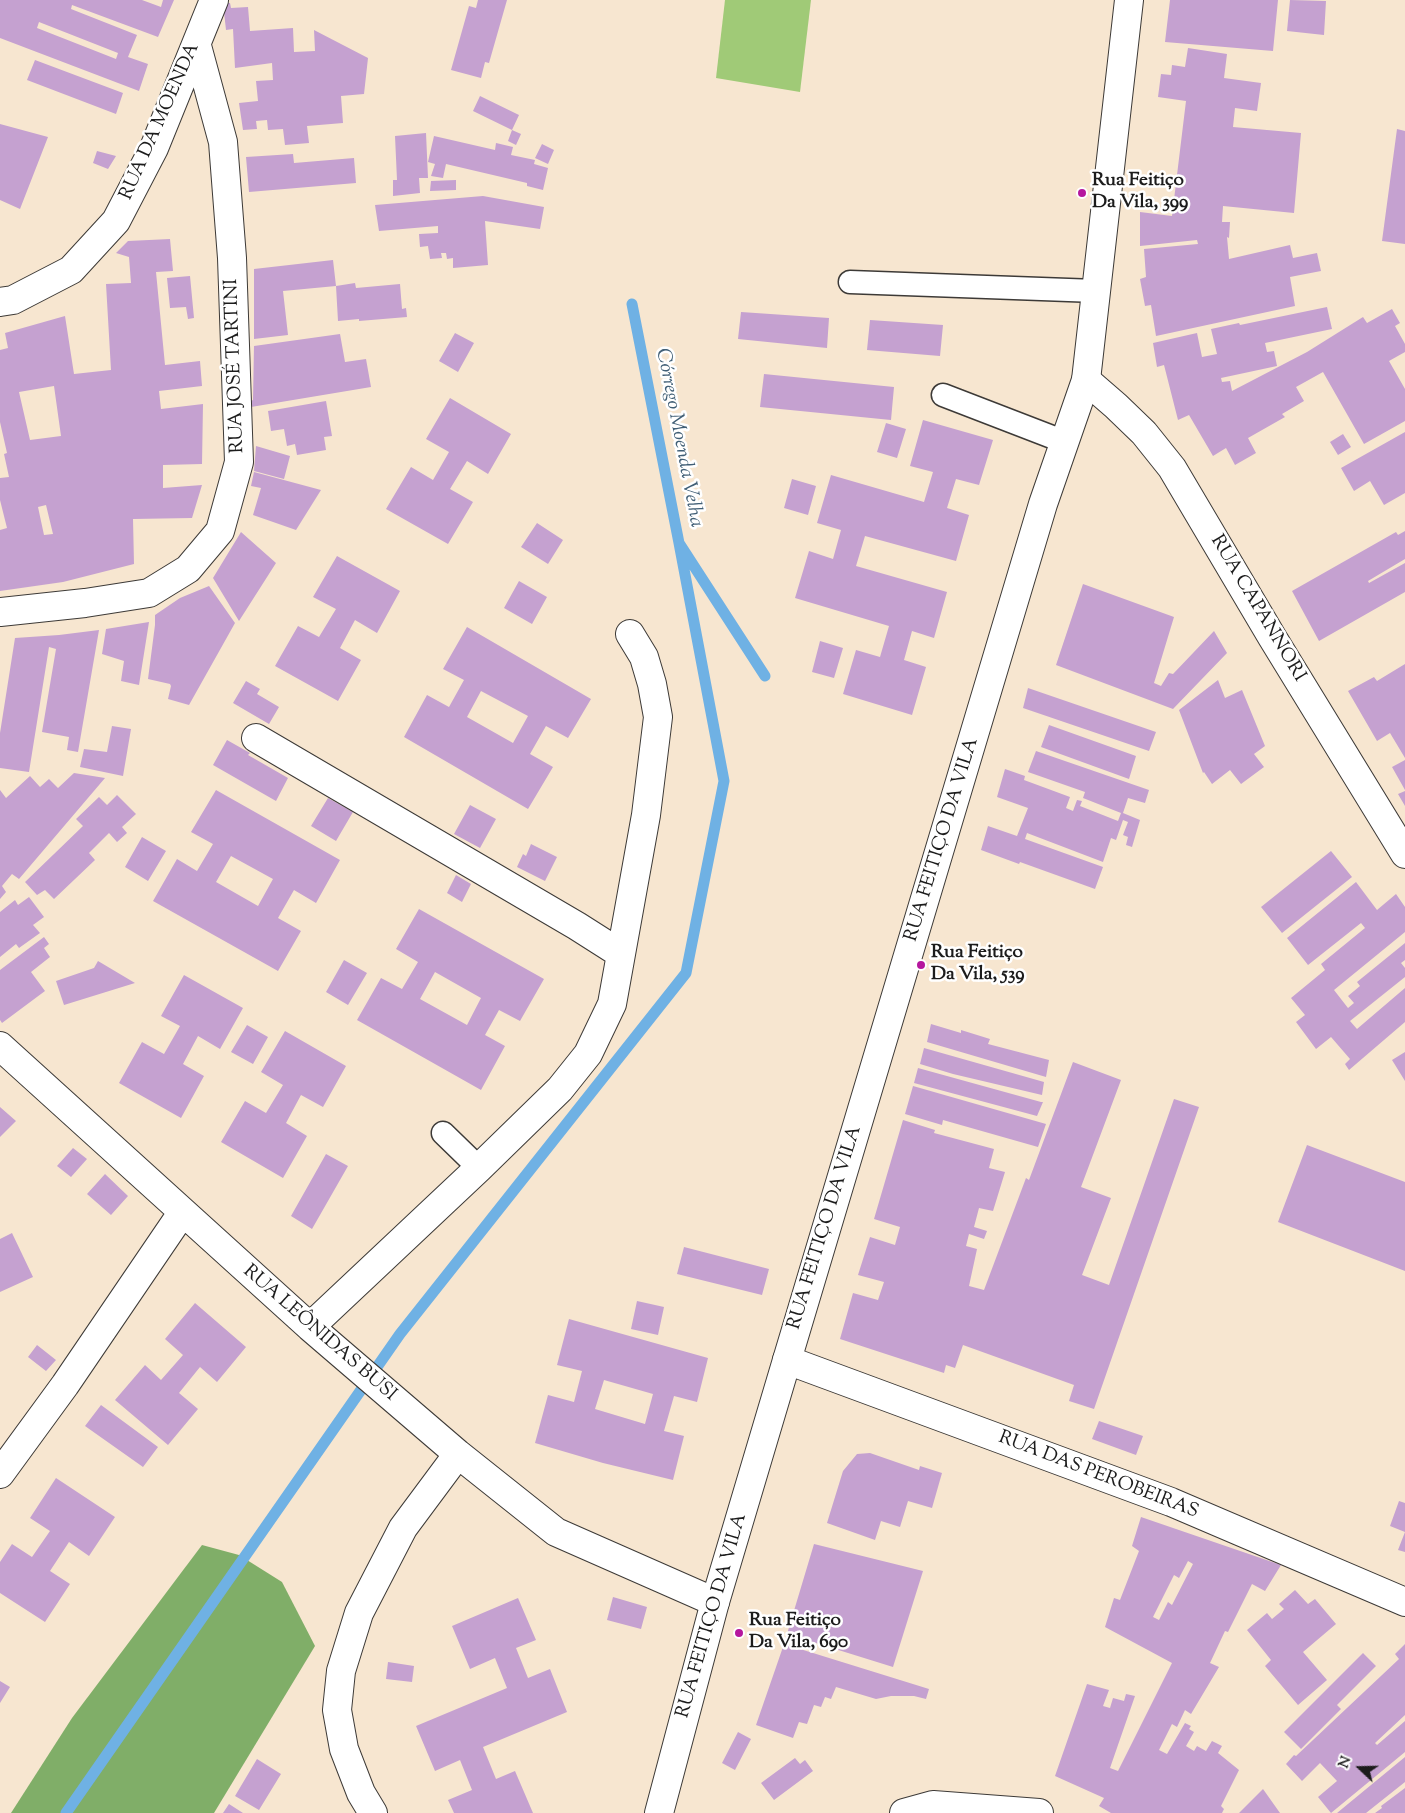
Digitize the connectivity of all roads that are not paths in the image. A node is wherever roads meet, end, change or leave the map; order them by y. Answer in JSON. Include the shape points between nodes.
{"nodes":[{"id":1,"x":214,"y":0,"type":"edge"},
{"id":2,"x":1129,"y":0,"type":"edge"},
{"id":3,"x":197,"y":46,"type":"junction"},
{"id":4,"x":850,"y":282,"type":"dead end"},
{"id":5,"x":1096,"y":291,"type":"junction"},
{"id":6,"x":0,"y":302,"type":"edge"},
{"id":7,"x":1086,"y":380,"type":"junction"},
{"id":8,"x":943,"y":395,"type":"dead end"},
{"id":9,"x":1065,"y":442,"type":"junction"},
{"id":10,"x":0,"y":612,"type":"edge"},
{"id":11,"x":630,"y":634,"type":"dead end"},
{"id":12,"x":256,"y":738,"type":"dead end"},
{"id":13,"x":1405,"y":854,"type":"edge"},
{"id":14,"x":621,"y":954,"type":"junction"},
{"id":15,"x":0,"y":1046,"type":"edge"},
{"id":16,"x":443,"y":1133,"type":"dead end"},
{"id":17,"x":479,"y":1168,"type":"junction"},
{"id":18,"x":182,"y":1213,"type":"junction"},
{"id":19,"x":310,"y":1328,"type":"junction"},
{"id":20,"x":787,"y":1360,"type":"junction"},
{"id":21,"x":458,"y":1454,"type":"junction"},
{"id":22,"x":0,"y":1474,"type":"edge"},
{"id":23,"x":715,"y":1602,"type":"junction"},
{"id":24,"x":1405,"y":1602,"type":"edge"},
{"id":25,"x":373,"y":1813,"type":"edge"},
{"id":26,"x":659,"y":1813,"type":"edge"},
{"id":27,"x":904,"y":1813,"type":"edge"},
{"id":28,"x":1039,"y":1813,"type":"edge"}],
"edges":[{"from":1,"to":3,"type":"street","name":"RUA DA MOENDA"},
{"from":2,"to":5,"type":"street","name":"RUA FEITIÇO DA VILA"},
{"from":3,"to":6,"type":"street","name":"RUA DA MOENDA","via":[[154,148],[116,221],[71,270],[14,300]]},
{"from":3,"to":10,"type":"street","name":"RUA JOSÉ TARTINI","via":[[223,142],[232,258],[239,462],[220,530],[188,569],[149,593]]},
{"from":4,"to":5,"type":"lane"},
{"from":5,"to":7,"type":"street","name":"RUA FEITIÇO DA VILA"},
{"from":7,"to":9,"type":"street","name":"RUA FEITIÇO DA VILA"},
{"from":7,"to":13,"type":"street","name":"RUA CAPANNORI","via":[[1144,433],[1172,468]]},
{"from":8,"to":9,"type":"lane"},
{"from":9,"to":20,"type":"street","name":"RUA FEITIÇO DA VILA","via":[[1042,504]]},
{"from":11,"to":14,"type":"street","via":[[644,657],[658,717],[646,815]]},
{"from":12,"to":14,"type":"street"},
{"from":14,"to":17,"type":"street","via":[[612,1004],[588,1054],[560,1089]]},
{"from":15,"to":18,"type":"street","name":"RUA LEÔNIDAS BUSI"},
{"from":16,"to":17,"type":"lane"},
{"from":17,"to":19,"type":"street"},
{"from":18,"to":19,"type":"street","name":"RUA LEÔNIDAS BUSI"},
{"from":18,"to":22,"type":"street"},
{"from":19,"to":21,"type":"street","name":"RUA LEÔNIDAS BUSI"},
{"from":20,"to":23,"type":"street","name":"RUA FEITIÇO DA VILA"},
{"from":20,"to":24,"type":"street","name":"RUA DAS PEROBEIRAS","via":[[1171,1502]]},
{"from":21,"to":23,"type":"street","name":"RUA LEÔNIDAS BUSI","via":[[556,1532]]},
{"from":21,"to":25,"type":"street","via":[[402,1528],[359,1613],[341,1671],[337,1710],[344,1749],[361,1793]]},
{"from":23,"to":26,"type":"street","name":"RUA FEITIÇO DA VILA"},
{"from":27,"to":28,"type":"street","via":[[933,1805]]}]}
